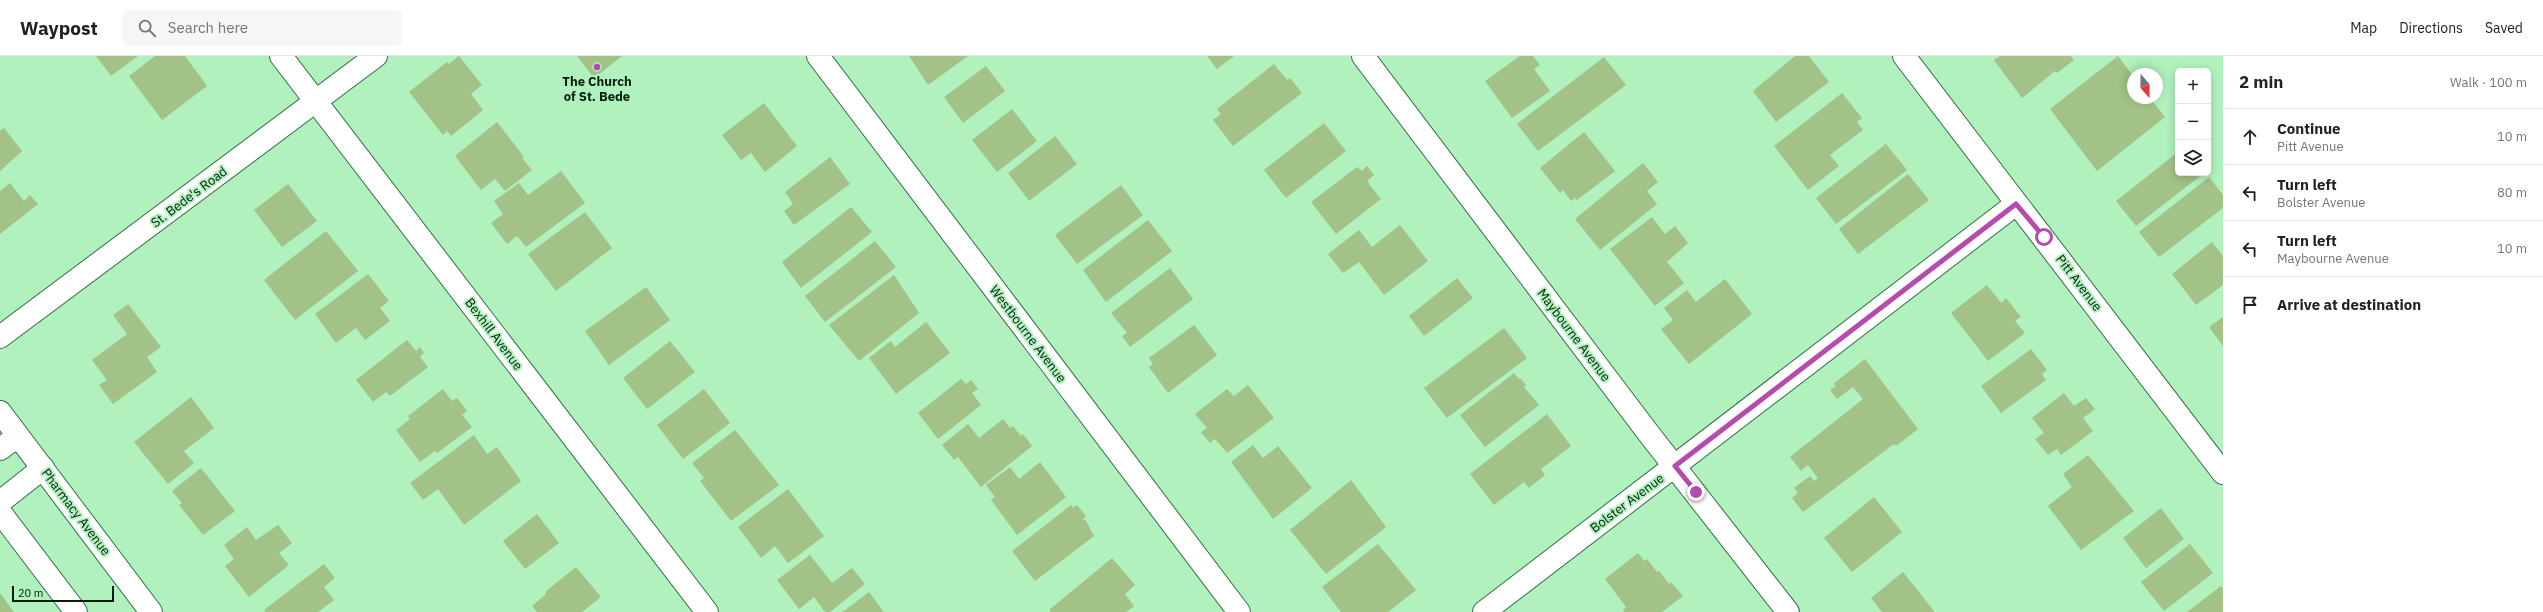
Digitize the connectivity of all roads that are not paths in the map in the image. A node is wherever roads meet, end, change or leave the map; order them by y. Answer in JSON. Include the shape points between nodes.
{"nodes":[{"id":1,"x":281,"y":56,"type":"edge"},
{"id":2,"x":376,"y":56,"type":"edge"},
{"id":3,"x":818,"y":56,"type":"edge"},
{"id":4,"x":1363,"y":56,"type":"edge"},
{"id":5,"x":1904,"y":56,"type":"edge"},
{"id":6,"x":318,"y":102,"type":"junction"},
{"id":7,"x":2016,"y":204,"type":"junction"},
{"id":8,"x":0,"y":337,"type":"edge"},
{"id":9,"x":0,"y":412,"type":"edge"},
{"id":10,"x":18,"y":436,"type":"junction"},
{"id":11,"x":0,"y":449,"type":"edge"},
{"id":12,"x":1675,"y":466,"type":"junction"},
{"id":13,"x":42,"y":468,"type":"junction"},
{"id":14,"x":2223,"y":473,"type":"edge"},
{"id":15,"x":0,"y":502,"type":"edge"},
{"id":16,"x":0,"y":512,"type":"edge"},
{"id":17,"x":76,"y":612,"type":"edge"},
{"id":18,"x":151,"y":612,"type":"edge"},
{"id":19,"x":706,"y":612,"type":"edge"},
{"id":20,"x":1239,"y":612,"type":"edge"},
{"id":21,"x":1484,"y":612,"type":"edge"},
{"id":22,"x":1788,"y":612,"type":"edge"}],
"edges":[{"from":1,"to":6,"type":"street","name":"Bexhill Avenue"},
{"from":2,"to":6,"type":"street","name":"St. Bede's Road"},
{"from":3,"to":20,"type":"street","name":"Westbourne Avenue"},
{"from":4,"to":12,"type":"street","name":"Maybourne Avenue"},
{"from":5,"to":7,"type":"street","name":"Pitt Avenue"},
{"from":6,"to":8,"type":"street","name":"St. Bede's Road"},
{"from":6,"to":19,"type":"street","name":"Bexhill Avenue"},
{"from":7,"to":12,"type":"street","name":"Bolster Avenue"},
{"from":7,"to":14,"type":"street","name":"Pitt Avenue"},
{"from":9,"to":10,"type":"street","name":"Pharmacy Avenue"},
{"from":10,"to":11,"type":"street"},
{"from":10,"to":13,"type":"street","name":"Pharmacy Avenue"},
{"from":12,"to":21,"type":"street","name":"Bolster Avenue"},
{"from":12,"to":22,"type":"street","name":"Maybourne Avenue"},
{"from":13,"to":15,"type":"street"},
{"from":13,"to":18,"type":"street","name":"Pharmacy Avenue"},
{"from":16,"to":17,"type":"street"}]}
